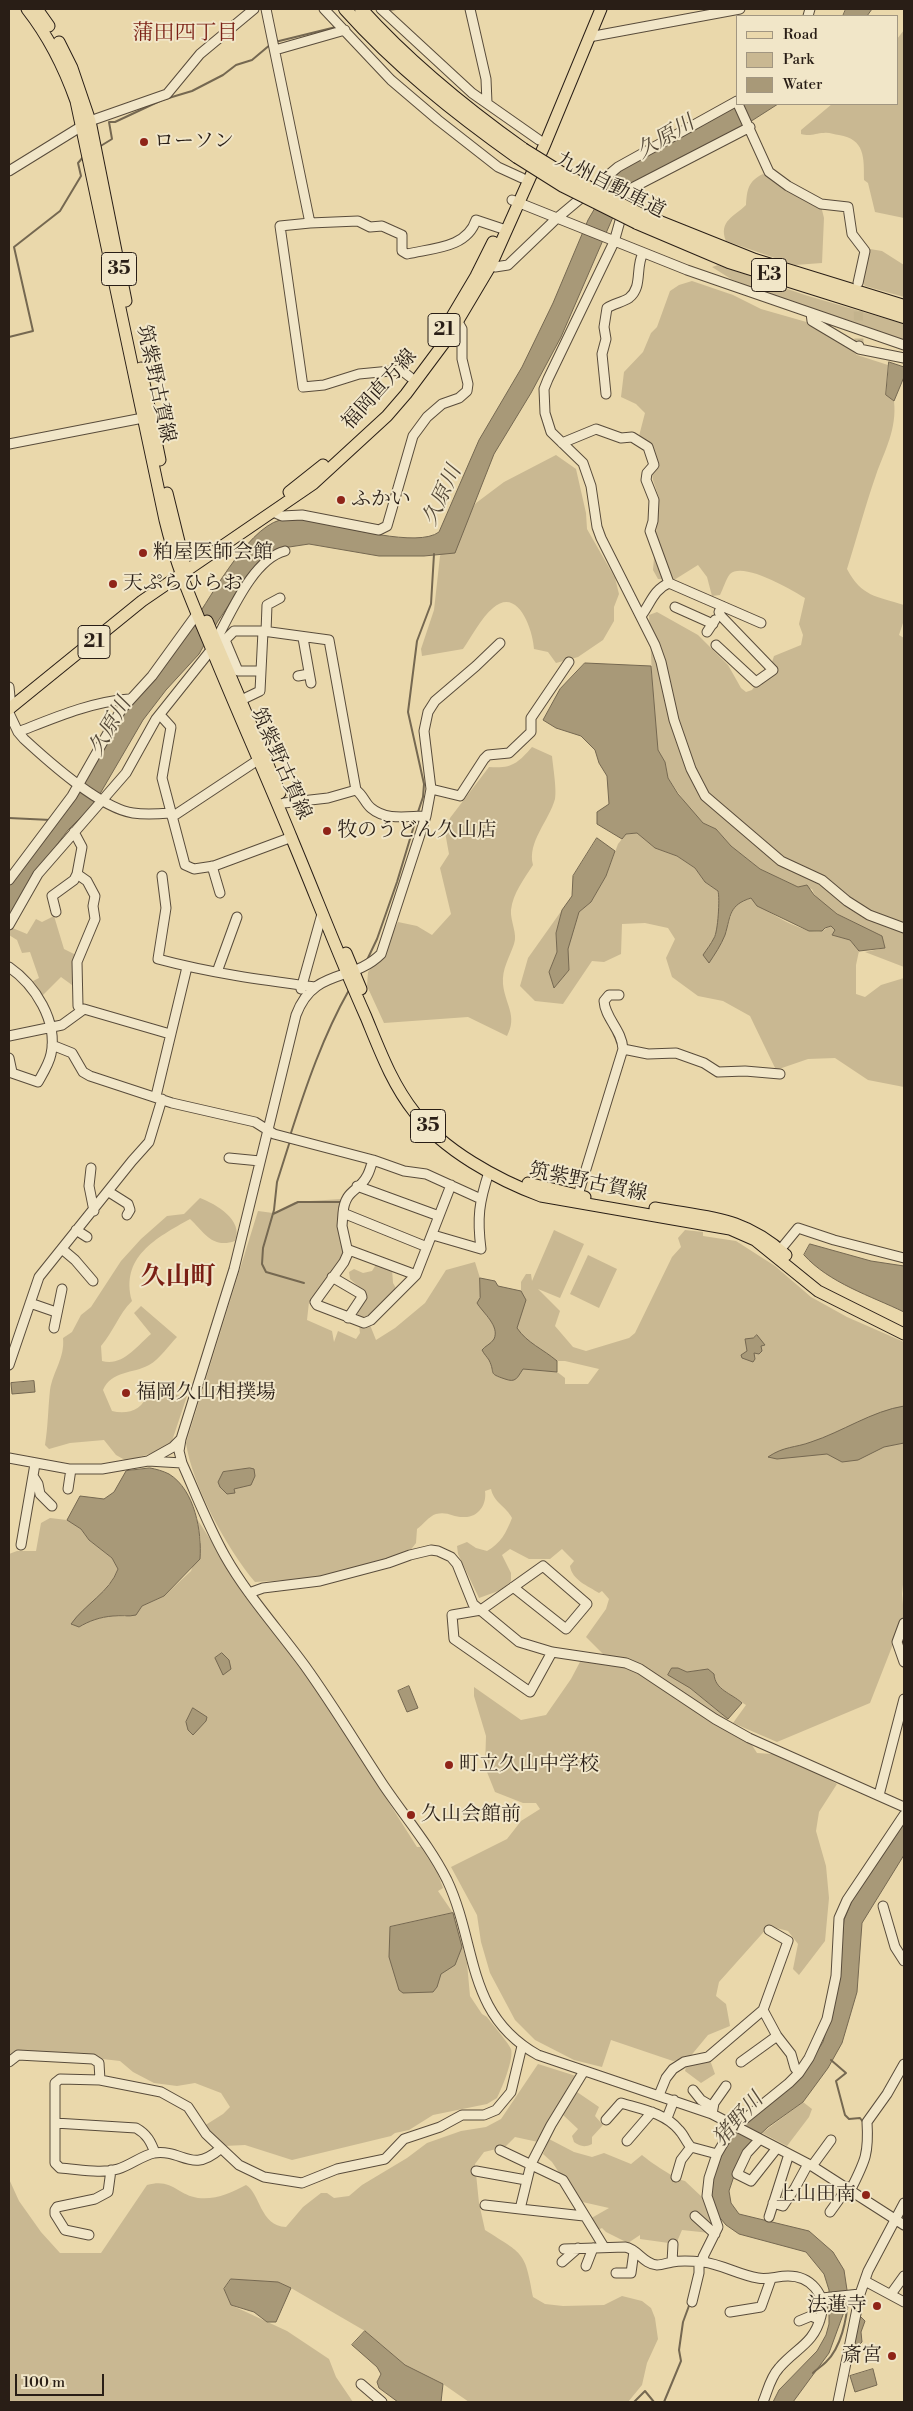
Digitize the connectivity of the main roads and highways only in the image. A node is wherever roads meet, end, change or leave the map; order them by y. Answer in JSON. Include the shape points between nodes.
{"nodes":[{"id":1,"x":27,"y":9,"type":"edge"},
{"id":2,"x":37,"y":9,"type":"edge"},
{"id":3,"x":345,"y":9,"type":"edge"},
{"id":4,"x":361,"y":9,"type":"edge"},
{"id":5,"x":594,"y":9,"type":"edge"},
{"id":6,"x":601,"y":9,"type":"edge"},
{"id":7,"x":86,"y":124,"type":"junction"},
{"id":8,"x":520,"y":153,"type":"junction"},
{"id":9,"x":515,"y":202,"type":"junction"},
{"id":10,"x":638,"y":219,"type":"junction"},
{"id":11,"x":503,"y":229,"type":"junction"},
{"id":12,"x":904,"y":306,"type":"edge"},
{"id":13,"x":904,"y":316,"type":"edge"},
{"id":14,"x":184,"y":573,"type":"junction"},
{"id":15,"x":237,"y":702,"type":"junction"},
{"id":16,"x":9,"y":710,"type":"edge"},
{"id":17,"x":350,"y":971,"type":"junction"},
{"id":18,"x":904,"y":1326,"type":"edge"},
{"id":19,"x":904,"y":1334,"type":"edge"}],
"edges":[{"from":1,"to":7,"type":"main road","name":"筑紫野古賀線","number":"35","via":[[53,46]]},
{"from":2,"to":7,"type":"main road","name":"筑紫野古賀線","number":"35","via":[[72,68]]},
{"from":3,"to":8,"type":"highway","name":"九州自動車道","number":"E3","via":[[417,80],[467,121]]},
{"from":4,"to":8,"type":"highway","name":"九州自動車道","number":"E3","via":[[424,72]]},
{"from":5,"to":9,"type":"main road","name":"福岡直方線","number":"21","via":[[522,178]]},
{"from":6,"to":9,"type":"main road","name":"福岡直方線","number":"21"},
{"from":7,"to":14,"type":"main road","name":"筑紫野古賀線","number":"35","via":[[125,298],[165,520]]},
{"from":8,"to":10,"type":"highway","name":"九州自動車道","number":"E3","bridge":true,"via":[[563,186]]},
{"from":9,"to":11,"type":"main road","name":"福岡直方線","number":"21"},
{"from":10,"to":12,"type":"highway","name":"九州自動車道","number":"E3","via":[[755,260]]},
{"from":10,"to":13,"type":"highway","name":"九州自動車道","number":"E3","via":[[730,262]]},
{"from":11,"to":14,"type":"main road","name":"福岡直方線","number":"21","via":[[429,353],[366,427],[290,490],[198,556]]},
{"from":11,"to":14,"type":"main road","name":"福岡直方線","number":"21","via":[[491,265],[458,322],[422,374],[387,416],[313,484]]},
{"from":14,"to":15,"type":"main road","name":"筑紫野古賀線","number":"35"},
{"from":14,"to":16,"type":"main road","name":"福岡直方線","number":"21","via":[[142,601]]},
{"from":15,"to":17,"type":"main road","name":"筑紫野古賀線","number":"35","via":[[284,803]]},
{"from":15,"to":17,"type":"main road","name":"筑紫野古賀線","number":"35","via":[[322,914]]},
{"from":17,"to":18,"type":"main road","name":"筑紫野古賀線","number":"35","via":[[401,1080],[424,1113],[453,1140],[518,1180],[537,1187],[734,1222],[759,1233],[826,1288]]},
{"from":17,"to":19,"type":"main road","name":"筑紫野古賀線","number":"35","via":[[398,1090],[416,1115],[455,1149],[489,1172],[541,1196],[744,1234],[818,1291]]}]}
